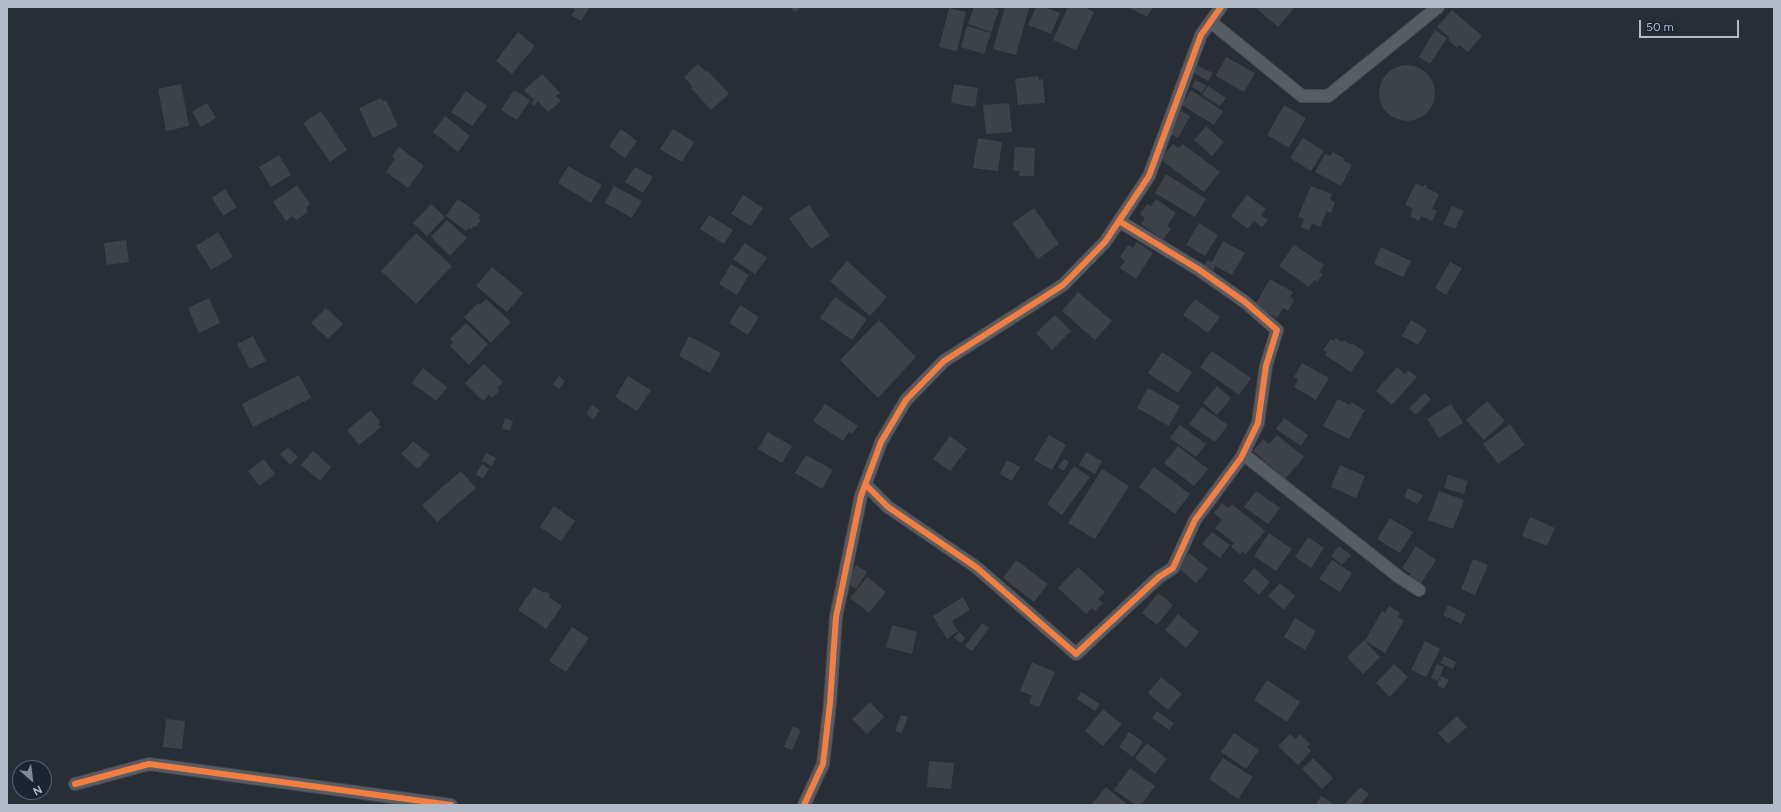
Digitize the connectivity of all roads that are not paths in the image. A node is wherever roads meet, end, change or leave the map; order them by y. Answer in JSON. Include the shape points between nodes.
{"nodes":[{"id":1,"x":1221,"y":7,"type":"edge"},
{"id":2,"x":1438,"y":7,"type":"edge"},
{"id":3,"x":1211,"y":22,"type":"junction"},
{"id":4,"x":1119,"y":221,"type":"junction"},
{"id":5,"x":1243,"y":454,"type":"junction"},
{"id":6,"x":866,"y":485,"type":"junction"},
{"id":7,"x":1419,"y":590,"type":"dead end"},
{"id":8,"x":75,"y":784,"type":"dead end"},
{"id":9,"x":451,"y":805,"type":"edge"},
{"id":10,"x":804,"y":805,"type":"edge"}],
"edges":[{"from":1,"to":3,"type":"street"},
{"from":2,"to":3,"type":"street","via":[[1328,96],[1302,96]]},
{"from":3,"to":4,"type":"street","via":[[1201,35],[1149,176]]},
{"from":4,"to":5,"type":"street","via":[[1198,269],[1246,302],[1277,330],[1266,366],[1258,423]]},
{"from":4,"to":6,"type":"street","via":[[1106,242],[1063,285],[944,361],[922,383],[906,400],[881,442]]},
{"from":5,"to":6,"type":"street","via":[[1195,520],[1173,568],[1159,577],[1076,654],[976,567],[888,507]]},
{"from":5,"to":7,"type":"street"},
{"from":6,"to":10,"type":"street","via":[[861,496],[836,617],[823,764]]},
{"from":8,"to":9,"type":"street","via":[[149,764]]}]}
